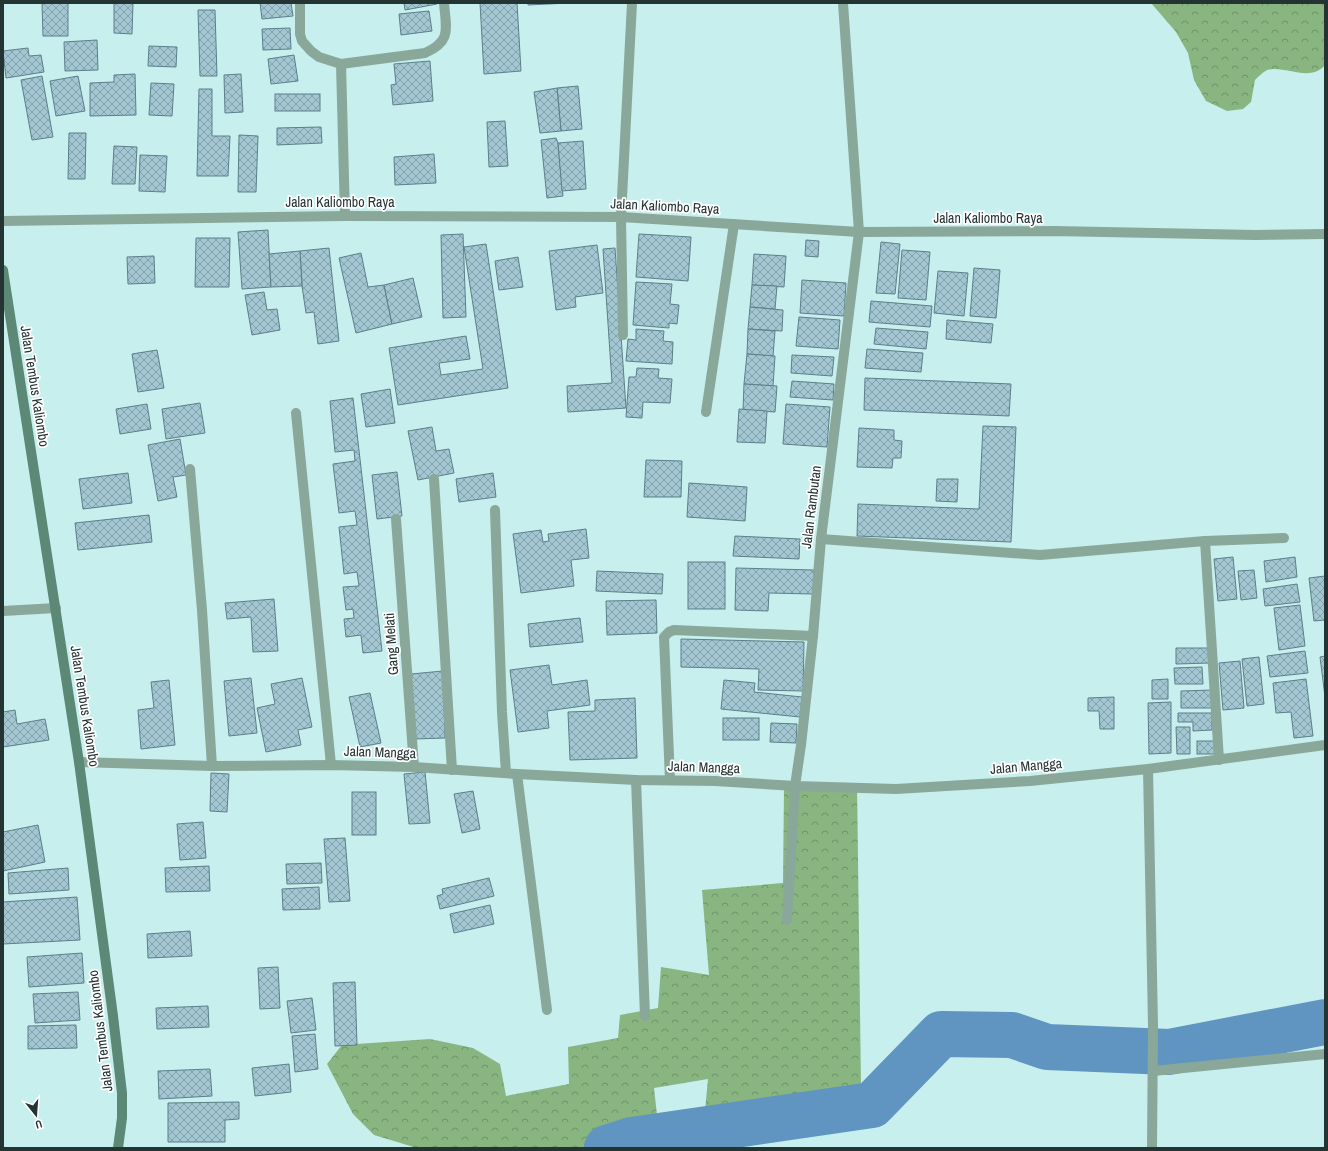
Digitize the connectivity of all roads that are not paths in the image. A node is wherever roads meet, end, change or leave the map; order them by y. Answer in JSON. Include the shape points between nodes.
{"nodes":[{"id":1,"x":300,"y":3,"type":"edge"},
{"id":2,"x":444,"y":3,"type":"edge"},
{"id":3,"x":632,"y":3,"type":"edge"},
{"id":4,"x":843,"y":3,"type":"edge"},
{"id":5,"x":341,"y":64,"type":"junction"},
{"id":6,"x":345,"y":216,"type":"junction"},
{"id":7,"x":621,"y":217,"type":"junction"},
{"id":8,"x":3,"y":221,"type":"edge"},
{"id":9,"x":734,"y":224,"type":"junction"},
{"id":10,"x":859,"y":232,"type":"junction"},
{"id":11,"x":1325,"y":234,"type":"edge"},
{"id":12,"x":3,"y":270,"type":"edge"},
{"id":13,"x":623,"y":335,"type":"dead end"},
{"id":14,"x":706,"y":412,"type":"dead end"},
{"id":15,"x":296,"y":413,"type":"dead end"},
{"id":16,"x":190,"y":469,"type":"dead end"},
{"id":17,"x":434,"y":479,"type":"dead end"},
{"id":18,"x":495,"y":510,"type":"dead end"},
{"id":19,"x":396,"y":519,"type":"dead end"},
{"id":20,"x":1284,"y":538,"type":"dead end"},
{"id":21,"x":821,"y":539,"type":"junction"},
{"id":22,"x":1205,"y":541,"type":"junction"},
{"id":23,"x":56,"y":608,"type":"junction"},
{"id":24,"x":3,"y":611,"type":"edge"},
{"id":25,"x":813,"y":636,"type":"junction"},
{"id":26,"x":1325,"y":745,"type":"edge"},
{"id":27,"x":1219,"y":760,"type":"junction"},
{"id":28,"x":79,"y":762,"type":"junction"},
{"id":29,"x":331,"y":764,"type":"junction"},
{"id":30,"x":212,"y":766,"type":"junction"},
{"id":31,"x":414,"y":767,"type":"junction"},
{"id":32,"x":1148,"y":769,"type":"junction"},
{"id":33,"x":452,"y":770,"type":"junction"},
{"id":34,"x":506,"y":773,"type":"junction"},
{"id":35,"x":517,"y":774,"type":"junction"},
{"id":36,"x":636,"y":780,"type":"junction"},
{"id":37,"x":670,"y":780,"type":"junction"},
{"id":38,"x":795,"y":786,"type":"junction"},
{"id":39,"x":787,"y":920,"type":"dead end"},
{"id":40,"x":547,"y":1010,"type":"dead end"},
{"id":41,"x":645,"y":1016,"type":"dead end"},
{"id":42,"x":1325,"y":1054,"type":"edge"},
{"id":43,"x":1153,"y":1071,"type":"junction"},
{"id":44,"x":118,"y":1148,"type":"edge"},
{"id":45,"x":1152,"y":1148,"type":"edge"}],
"edges":[{"from":1,"to":5,"type":"street","via":[[302,41],[311,52]]},
{"from":2,"to":5,"type":"street","via":[[445,38],[435,48],[425,53]]},
{"from":3,"to":7,"type":"street"},
{"from":4,"to":10,"type":"street","name":"Jalan Rambutan"},
{"from":5,"to":6,"type":"street"},
{"from":6,"to":7,"type":"street","name":"Jalan Kaliombo Raya"},
{"from":6,"to":8,"type":"street","name":"Jalan Kaliombo Raya"},
{"from":7,"to":9,"type":"street","name":"Jalan Kaliombo Raya"},
{"from":7,"to":13,"type":"street"},
{"from":9,"to":10,"type":"street","name":"Jalan Kaliombo Raya"},
{"from":9,"to":14,"type":"street"},
{"from":10,"to":11,"type":"street","name":"Jalan Kaliombo Raya"},
{"from":10,"to":21,"type":"street","name":"Jalan Rambutan"},
{"from":12,"to":23,"type":"main road","name":"Jalan Tembus Kaliombo"},
{"from":15,"to":29,"type":"street"},
{"from":16,"to":30,"type":"street"},
{"from":17,"to":33,"type":"street"},
{"from":18,"to":34,"type":"street"},
{"from":19,"to":31,"type":"street","name":"Gang Melati"},
{"from":20,"to":22,"type":"street"},
{"from":21,"to":22,"type":"street","via":[[1040,555]]},
{"from":21,"to":25,"type":"street","name":"Jalan Rambutan"},
{"from":22,"to":27,"type":"street"},
{"from":23,"to":24,"type":"street"},
{"from":23,"to":28,"type":"main road","name":"Jalan Tembus Kaliombo"},
{"from":25,"to":37,"type":"street","via":[[674,630],[666,633],[664,637]]},
{"from":25,"to":38,"type":"street","name":"Jalan Rambutan"},
{"from":26,"to":27,"type":"street","name":"Jalan Mangga"},
{"from":27,"to":32,"type":"street","name":"Jalan Mangga"},
{"from":28,"to":30,"type":"street","name":"Jalan Mangga"},
{"from":28,"to":44,"type":"main road","name":"Jalan Tembus Kaliombo","via":[[122,1093]]},
{"from":29,"to":30,"type":"street","name":"Jalan Mangga"},
{"from":29,"to":31,"type":"street","name":"Jalan Mangga"},
{"from":31,"to":33,"type":"street","name":"Jalan Mangga"},
{"from":32,"to":38,"type":"street","name":"Jalan Mangga","via":[[1030,781],[896,790]]},
{"from":32,"to":43,"type":"street"},
{"from":33,"to":34,"type":"street","name":"Jalan Mangga"},
{"from":34,"to":35,"type":"street","name":"Jalan Mangga"},
{"from":35,"to":36,"type":"street","name":"Jalan Mangga"},
{"from":35,"to":40,"type":"street"},
{"from":36,"to":37,"type":"street","name":"Jalan Mangga"},
{"from":36,"to":41,"type":"street"},
{"from":37,"to":38,"type":"street","name":"Jalan Mangga"},
{"from":38,"to":39,"type":"street","name":"Jalan Rambutan"},
{"from":42,"to":43,"type":"street"},
{"from":43,"to":45,"type":"street"}]}
